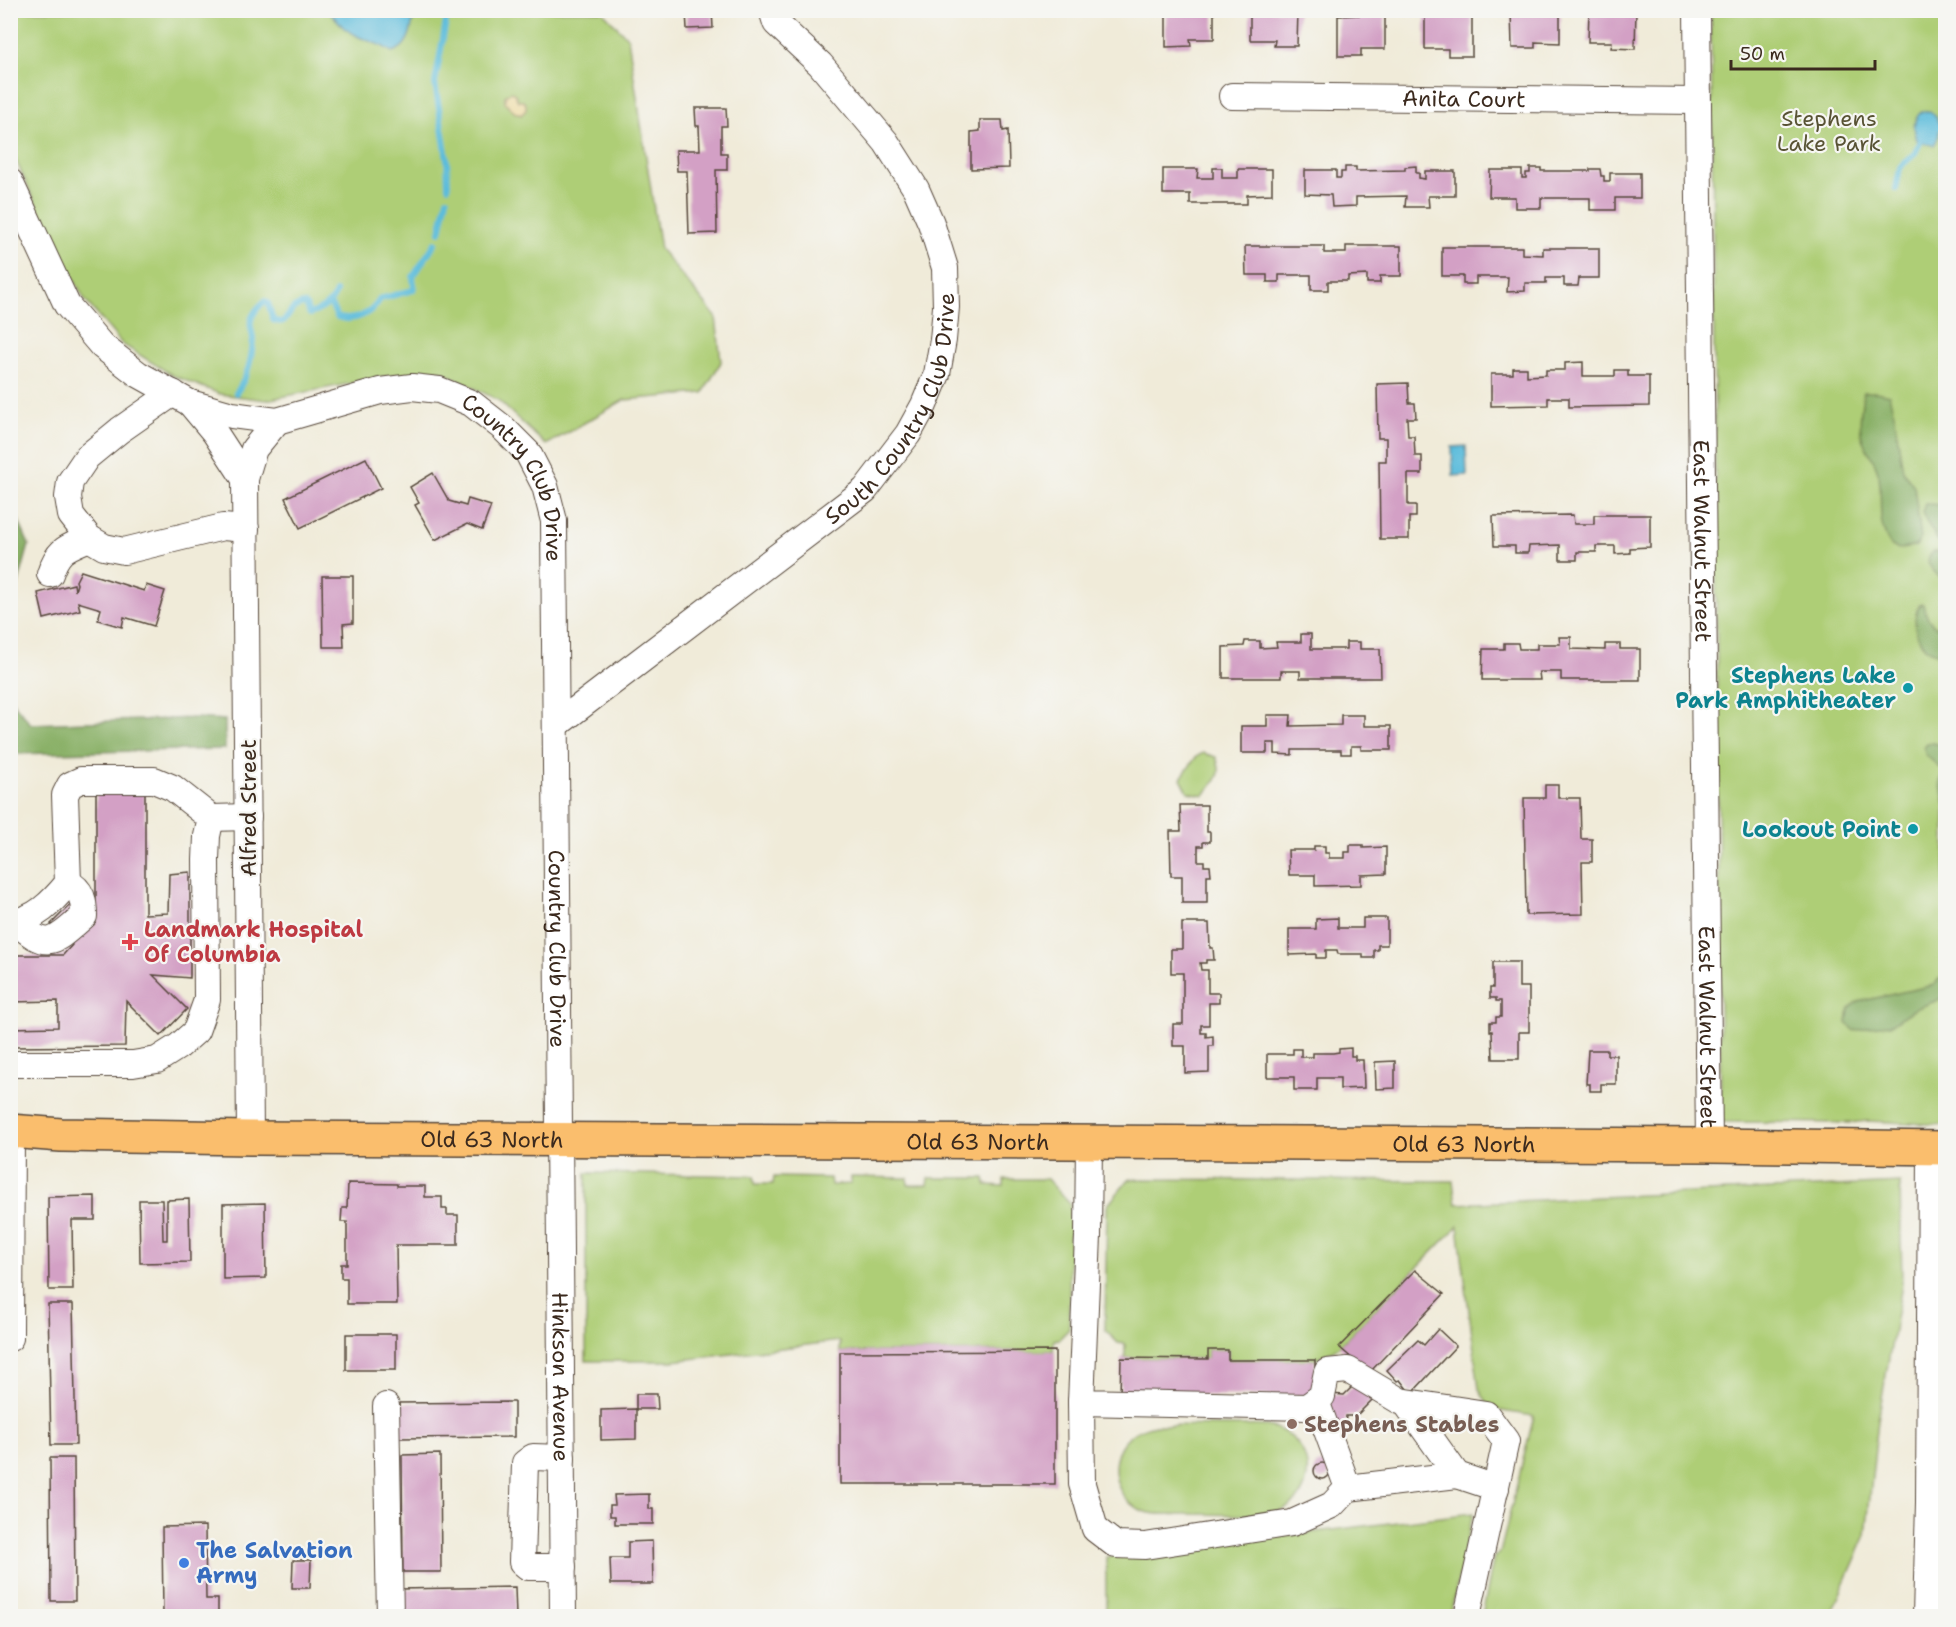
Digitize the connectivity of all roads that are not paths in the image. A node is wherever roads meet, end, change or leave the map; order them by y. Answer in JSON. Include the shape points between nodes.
{"nodes":[{"id":1,"x":772,"y":10,"type":"edge"},
{"id":2,"x":1697,"y":10,"type":"edge"},
{"id":3,"x":1232,"y":96,"type":"dead end"},
{"id":4,"x":1697,"y":101,"type":"junction"},
{"id":5,"x":10,"y":182,"type":"edge"},
{"id":6,"x":181,"y":398,"type":"junction"},
{"id":7,"x":277,"y":421,"type":"junction"},
{"id":8,"x":245,"y":479,"type":"junction"},
{"id":9,"x":246,"y":529,"type":"junction"},
{"id":10,"x":89,"y":538,"type":"junction"},
{"id":11,"x":50,"y":574,"type":"dead end"},
{"id":12,"x":556,"y":725,"type":"junction"},
{"id":13,"x":211,"y":818,"type":"junction"},
{"id":14,"x":248,"y":818,"type":"junction"},
{"id":15,"x":13,"y":922,"type":"edge"},
{"id":16,"x":10,"y":1064,"type":"edge"},
{"id":17,"x":11,"y":1131,"type":"edge"},
{"id":18,"x":250,"y":1138,"type":"junction"},
{"id":19,"x":559,"y":1138,"type":"junction"},
{"id":20,"x":1089,"y":1142,"type":"junction"},
{"id":21,"x":1709,"y":1145,"type":"junction"},
{"id":22,"x":1938,"y":1148,"type":"edge"},
{"id":23,"x":10,"y":1338,"type":"edge"},
{"id":24,"x":1316,"y":1401,"type":"junction"},
{"id":25,"x":1081,"y":1402,"type":"junction"},
{"id":26,"x":1405,"y":1402,"type":"junction"},
{"id":27,"x":386,"y":1406,"type":"dead end"},
{"id":28,"x":562,"y":1458,"type":"junction"},
{"id":29,"x":1457,"y":1475,"type":"junction"},
{"id":30,"x":1348,"y":1488,"type":"junction"},
{"id":31,"x":1496,"y":1488,"type":"junction"},
{"id":32,"x":1937,"y":1507,"type":"edge"},
{"id":33,"x":563,"y":1567,"type":"junction"},
{"id":34,"x":390,"y":1617,"type":"edge"},
{"id":35,"x":563,"y":1617,"type":"edge"},
{"id":36,"x":1467,"y":1617,"type":"edge"},
{"id":37,"x":1926,"y":1617,"type":"edge"}],
"edges":[{"from":1,"to":12,"type":"street","name":"South Country Club Drive","via":[[776,23],[819,64],[886,142],[916,189],[945,267],[946,307],[937,374],[908,434],[865,490]]},
{"from":2,"to":4,"type":"street","name":"East Walnut Street"},
{"from":3,"to":4,"type":"street","name":"Anita Court"},
{"from":4,"to":21,"type":"street","name":"East Walnut Street"},
{"from":5,"to":6,"type":"street","name":"Country Club Drive","via":[[67,305],[83,326],[138,374]]},
{"from":6,"to":7,"type":"street","name":"Country Club Drive","via":[[232,415]]},
{"from":6,"to":8,"type":"street","via":[[215,433]]},
{"from":6,"to":10,"type":"street","via":[[120,430],[87,457],[70,482],[70,514]]},
{"from":7,"to":8,"type":"street","name":"Alfred Street","via":[[254,449]]},
{"from":7,"to":12,"type":"street","name":"Country Club Drive","via":[[380,391],[412,387],[439,390],[471,403],[528,453],[545,486],[554,521]]},
{"from":8,"to":9,"type":"street","name":"Alfred Street"},
{"from":9,"to":10,"type":"street","via":[[223,527],[124,551],[104,547]]},
{"from":9,"to":14,"type":"street","name":"Alfred Street"},
{"from":10,"to":11,"type":"street","via":[[56,557]]},
{"from":12,"to":19,"type":"street","name":"Country Club Drive"},
{"from":13,"to":14,"type":"street"},
{"from":13,"to":15,"type":"street","via":[[173,788],[154,780],[81,780],[70,785],[65,795],[68,883],[36,915]]},
{"from":13,"to":16,"type":"street","via":[[206,860],[207,1000],[196,1031],[157,1060],[134,1064]]},
{"from":14,"to":18,"type":"street","name":"Alfred Street"},
{"from":17,"to":18,"type":"main road","name":"Old 63 North"},
{"from":17,"to":23,"type":"street"},
{"from":18,"to":19,"type":"main road","name":"Old 63 North"},
{"from":19,"to":20,"type":"main road","name":"Old 63 North"},
{"from":19,"to":28,"type":"street","name":"Hinkson Avenue"},
{"from":20,"to":21,"type":"main road","name":"Old 63 North"},
{"from":20,"to":25,"type":"street"},
{"from":21,"to":22,"type":"main road","name":"Old 63 North"},
{"from":22,"to":32,"type":"street"},
{"from":24,"to":25,"type":"street","via":[[1308,1407]]},
{"from":24,"to":26,"type":"street","via":[[1322,1396],[1327,1372],[1348,1370]]},
{"from":24,"to":30,"type":"street"},
{"from":25,"to":30,"type":"street","via":[[1082,1484],[1095,1529],[1116,1545],[1145,1546],[1292,1523],[1332,1505]]},
{"from":26,"to":29,"type":"street"},
{"from":26,"to":31,"type":"street","via":[[1486,1414],[1506,1441]]},
{"from":27,"to":34,"type":"street"},
{"from":28,"to":33,"type":"street","name":"Hinkson Avenue"},
{"from":28,"to":33,"type":"street","via":[[533,1457],[525,1463],[522,1562],[528,1567]]},
{"from":29,"to":30,"type":"street"},
{"from":29,"to":31,"type":"street"},
{"from":31,"to":36,"type":"street"},
{"from":32,"to":37,"type":"street"},
{"from":33,"to":35,"type":"street","name":"Hinkson Avenue"}]}
